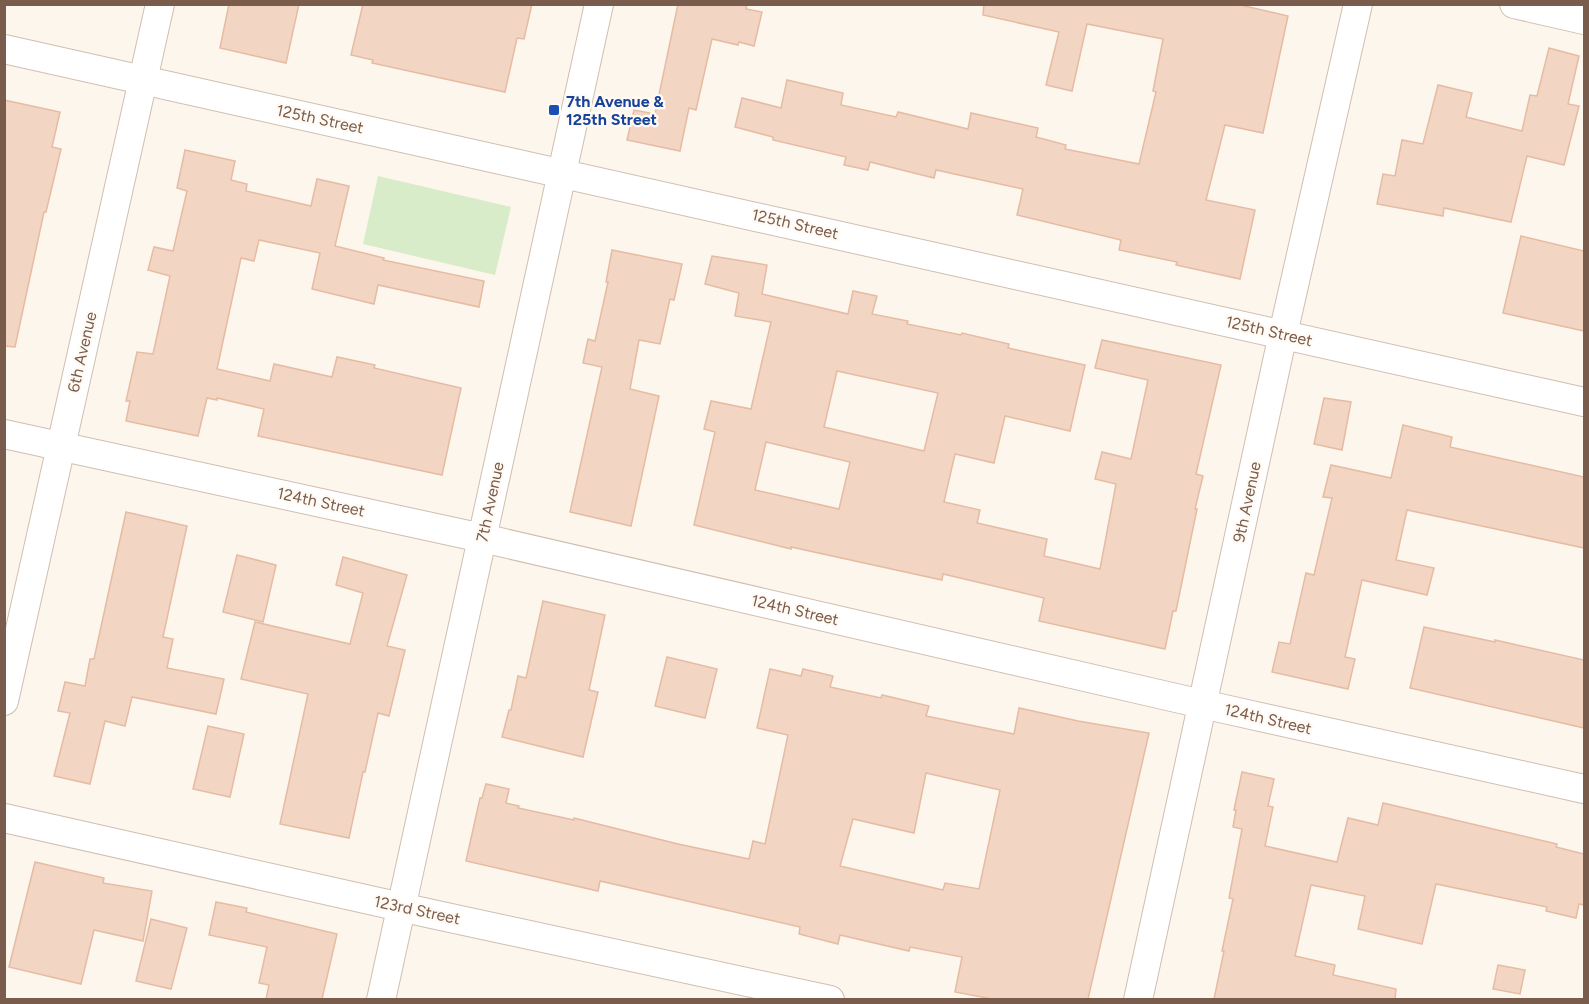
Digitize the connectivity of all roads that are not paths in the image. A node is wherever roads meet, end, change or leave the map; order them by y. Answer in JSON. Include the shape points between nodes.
{"nodes":[{"id":1,"x":160,"y":4,"type":"edge"},
{"id":2,"x":599,"y":4,"type":"edge"},
{"id":3,"x":1359,"y":4,"type":"edge"},
{"id":4,"x":1514,"y":4,"type":"edge"},
{"id":5,"x":1584,"y":20,"type":"edge"},
{"id":6,"x":4,"y":49,"type":"edge"},
{"id":7,"x":143,"y":80,"type":"junction"},
{"id":8,"x":562,"y":173,"type":"junction"},
{"id":9,"x":1283,"y":334,"type":"junction"},
{"id":10,"x":1584,"y":402,"type":"edge"},
{"id":11,"x":4,"y":434,"type":"edge"},
{"id":12,"x":61,"y":446,"type":"junction"},
{"id":13,"x":482,"y":538,"type":"junction"},
{"id":14,"x":4,"y":700,"type":"edge"},
{"id":15,"x":1202,"y":704,"type":"junction"},
{"id":16,"x":1584,"y":789,"type":"edge"},
{"id":17,"x":4,"y":818,"type":"edge"},
{"id":18,"x":401,"y":907,"type":"junction"},
{"id":19,"x":381,"y":999,"type":"edge"},
{"id":20,"x":831,"y":999,"type":"edge"},
{"id":21,"x":1138,"y":999,"type":"edge"}],
"edges":[{"from":1,"to":7,"type":"street","name":"6th Avenue"},
{"from":2,"to":8,"type":"street","name":"7th Avenue"},
{"from":3,"to":9,"type":"street","name":"9th Avenue"},
{"from":4,"to":5,"type":"street"},
{"from":6,"to":7,"type":"street","name":"125th Street"},
{"from":7,"to":8,"type":"street","name":"125th Street"},
{"from":7,"to":12,"type":"street","name":"6th Avenue"},
{"from":8,"to":9,"type":"street","name":"125th Street"},
{"from":8,"to":13,"type":"street","name":"7th Avenue"},
{"from":9,"to":10,"type":"street","name":"125th Street"},
{"from":9,"to":15,"type":"street","name":"9th Avenue"},
{"from":11,"to":12,"type":"street","name":"124th Street"},
{"from":12,"to":13,"type":"street","name":"124th Street"},
{"from":12,"to":14,"type":"street","name":"6th Avenue"},
{"from":13,"to":15,"type":"street","name":"124th Street"},
{"from":13,"to":18,"type":"street","name":"7th Avenue"},
{"from":15,"to":16,"type":"street","name":"124th Street"},
{"from":15,"to":21,"type":"street","name":"9th Avenue"},
{"from":17,"to":18,"type":"street","name":"123rd Street"},
{"from":18,"to":19,"type":"street","name":"7th Avenue"},
{"from":18,"to":20,"type":"street","name":"123rd Street"}]}
